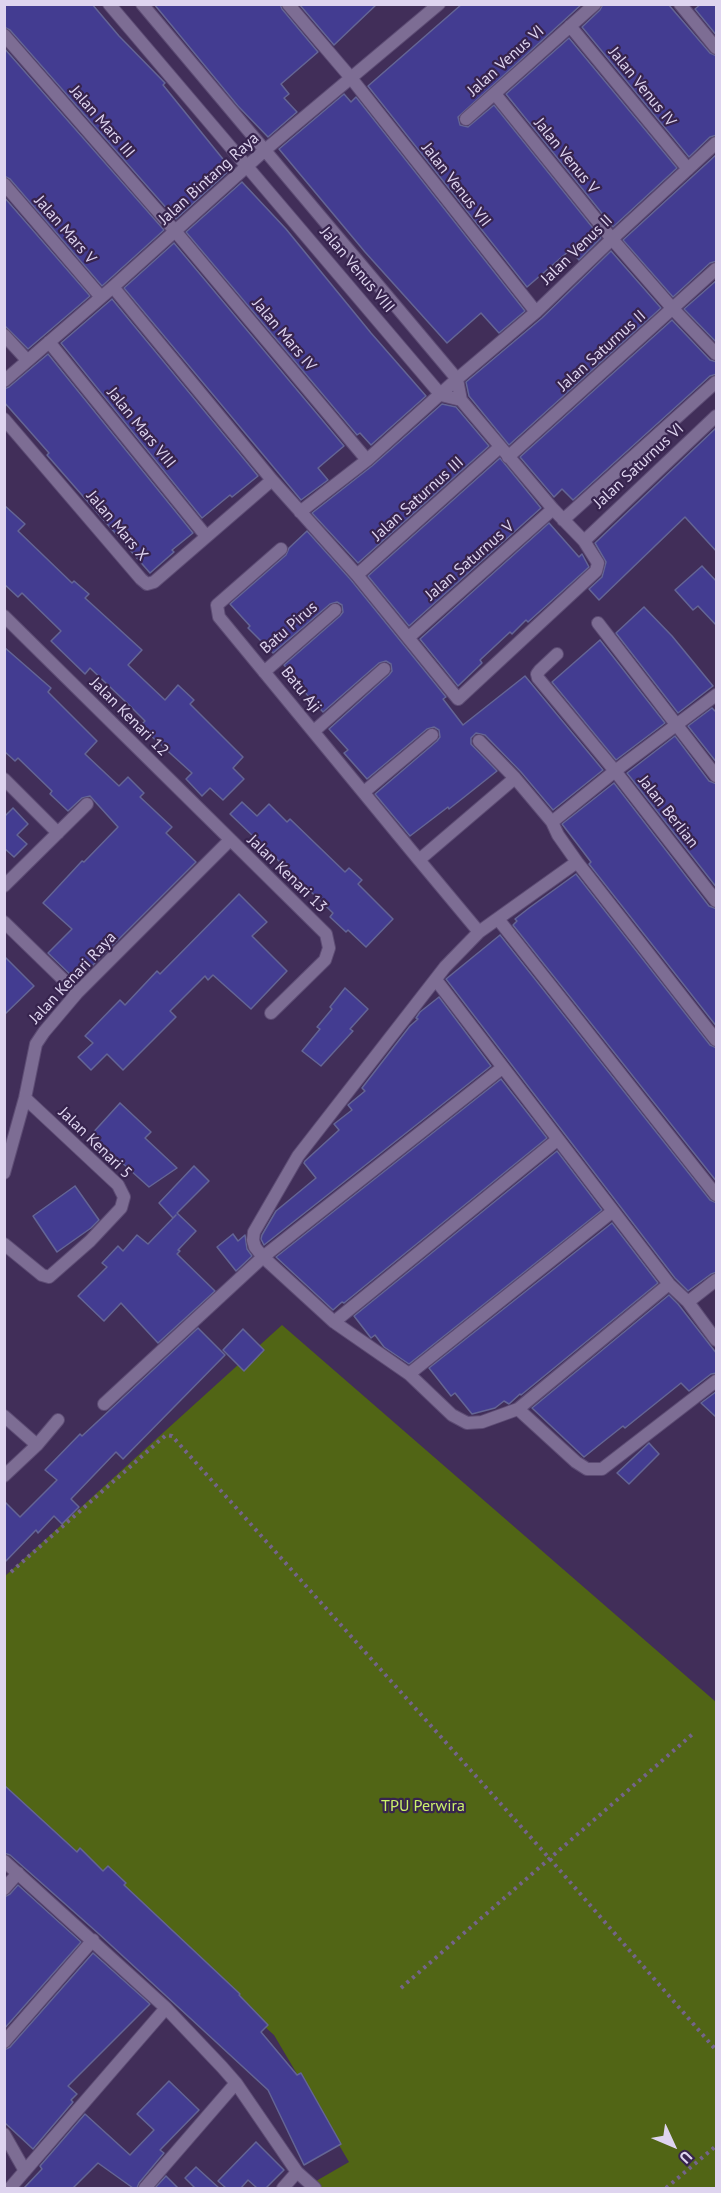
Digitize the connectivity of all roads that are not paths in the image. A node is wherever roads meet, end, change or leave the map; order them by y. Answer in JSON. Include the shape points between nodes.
{"nodes":[{"id":1,"x":110,"y":4,"type":"edge"},
{"id":2,"x":142,"y":4,"type":"edge"},
{"id":3,"x":288,"y":4,"type":"edge"},
{"id":4,"x":439,"y":4,"type":"edge"},
{"id":5,"x":595,"y":4,"type":"edge"},
{"id":6,"x":680,"y":4,"type":"edge"},
{"id":7,"x":570,"y":26,"type":"junction"},
{"id":8,"x":4,"y":35,"type":"edge"},
{"id":9,"x":717,"y":48,"type":"edge"},
{"id":10,"x":351,"y":78,"type":"junction"},
{"id":11,"x":495,"y":94,"type":"junction"},
{"id":12,"x":466,"y":119,"type":"dead end"},
{"id":13,"x":717,"y":143,"type":"edge"},
{"id":14,"x":265,"y":150,"type":"junction"},
{"id":15,"x":248,"y":166,"type":"junction"},
{"id":16,"x":688,"y":169,"type":"junction"},
{"id":17,"x":4,"y":184,"type":"edge"},
{"id":18,"x":176,"y":231,"type":"junction"},
{"id":19,"x":612,"y":239,"type":"junction"},
{"id":20,"x":717,"y":269,"type":"edge"},
{"id":21,"x":113,"y":287,"type":"junction"},
{"id":22,"x":101,"y":297,"type":"junction"},
{"id":23,"x":673,"y":309,"type":"junction"},
{"id":24,"x":536,"y":312,"type":"junction"},
{"id":25,"x":4,"y":335,"type":"edge"},
{"id":26,"x":49,"y":342,"type":"junction"},
{"id":27,"x":717,"y":354,"type":"edge"},
{"id":28,"x":27,"y":360,"type":"junction"},
{"id":29,"x":457,"y":379,"type":"junction"},
{"id":30,"x":4,"y":381,"type":"edge"},
{"id":31,"x":716,"y":384,"type":"edge"},
{"id":32,"x":441,"y":395,"type":"junction"},
{"id":33,"x":461,"y":400,"type":"junction"},
{"id":34,"x":717,"y":416,"type":"edge"},
{"id":35,"x":4,"y":419,"type":"edge"},
{"id":36,"x":504,"y":452,"type":"junction"},
{"id":37,"x":367,"y":460,"type":"junction"},
{"id":38,"x":272,"y":480,"type":"junction"},
{"id":39,"x":553,"y":509,"type":"junction"},
{"id":40,"x":300,"y":512,"type":"junction"},
{"id":41,"x":563,"y":520,"type":"junction"},
{"id":42,"x":206,"y":536,"type":"junction"},
{"id":43,"x":584,"y":541,"type":"junction"},
{"id":44,"x":281,"y":549,"type":"dead end"},
{"id":45,"x":357,"y":575,"type":"junction"},
{"id":46,"x":335,"y":610,"type":"dead end"},
{"id":47,"x":4,"y":616,"type":"edge"},
{"id":48,"x":598,"y":624,"type":"dead end"},
{"id":49,"x":409,"y":637,"type":"junction"},
{"id":50,"x":557,"y":654,"type":"dead end"},
{"id":51,"x":384,"y":669,"type":"dead end"},
{"id":52,"x":264,"y":672,"type":"junction"},
{"id":53,"x":717,"y":695,"type":"edge"},
{"id":54,"x":676,"y":725,"type":"junction"},
{"id":55,"x":314,"y":731,"type":"junction"},
{"id":56,"x":432,"y":735,"type":"dead end"},
{"id":57,"x":479,"y":741,"type":"dead end"},
{"id":58,"x":615,"y":771,"type":"junction"},
{"id":59,"x":717,"y":776,"type":"edge"},
{"id":60,"x":515,"y":777,"type":"junction"},
{"id":61,"x":4,"y":779,"type":"edge"},
{"id":62,"x":364,"y":792,"type":"junction"},
{"id":63,"x":87,"y":804,"type":"dead end"},
{"id":64,"x":552,"y":822,"type":"junction"},
{"id":65,"x":58,"y":833,"type":"junction"},
{"id":66,"x":229,"y":841,"type":"junction"},
{"id":67,"x":419,"y":860,"type":"junction"},
{"id":68,"x":577,"y":862,"type":"junction"},
{"id":69,"x":4,"y":886,"type":"edge"},
{"id":70,"x":717,"y":901,"type":"edge"},
{"id":71,"x":498,"y":919,"type":"junction"},
{"id":72,"x":4,"y":922,"type":"edge"},
{"id":73,"x":479,"y":932,"type":"junction"},
{"id":74,"x":436,"y":980,"type":"junction"},
{"id":75,"x":77,"y":993,"type":"junction"},
{"id":76,"x":271,"y":1013,"type":"dead end"},
{"id":77,"x":717,"y":1040,"type":"edge"},
{"id":78,"x":502,"y":1068,"type":"junction"},
{"id":79,"x":25,"y":1098,"type":"junction"},
{"id":80,"x":557,"y":1140,"type":"junction"},
{"id":81,"x":4,"y":1173,"type":"edge"},
{"id":82,"x":717,"y":1195,"type":"edge"},
{"id":83,"x":613,"y":1211,"type":"junction"},
{"id":84,"x":4,"y":1244,"type":"edge"},
{"id":85,"x":263,"y":1257,"type":"junction"},
{"id":86,"x":717,"y":1280,"type":"edge"},
{"id":87,"x":669,"y":1284,"type":"junction"},
{"id":88,"x":688,"y":1302,"type":"junction"},
{"id":89,"x":334,"y":1322,"type":"junction"},
{"id":90,"x":717,"y":1340,"type":"edge"},
{"id":91,"x":409,"y":1374,"type":"junction"},
{"id":92,"x":717,"y":1381,"type":"edge"},
{"id":93,"x":104,"y":1404,"type":"dead end"},
{"id":94,"x":518,"y":1409,"type":"junction"},
{"id":95,"x":4,"y":1416,"type":"edge"},
{"id":96,"x":58,"y":1420,"type":"dead end"},
{"id":97,"x":37,"y":1445,"type":"junction"},
{"id":98,"x":4,"y":1476,"type":"edge"},
{"id":99,"x":4,"y":1861,"type":"edge"},
{"id":100,"x":18,"y":1872,"type":"junction"},
{"id":101,"x":4,"y":1889,"type":"edge"},
{"id":102,"x":93,"y":1940,"type":"junction"},
{"id":103,"x":166,"y":2008,"type":"junction"},
{"id":104,"x":4,"y":2042,"type":"edge"},
{"id":105,"x":236,"y":2083,"type":"junction"},
{"id":106,"x":4,"y":2134,"type":"edge"},
{"id":107,"x":25,"y":2171,"type":"junction"},
{"id":108,"x":297,"y":2172,"type":"junction"},
{"id":109,"x":10,"y":2188,"type":"edge"},
{"id":110,"x":145,"y":2188,"type":"edge"},
{"id":111,"x":282,"y":2188,"type":"edge"},
{"id":112,"x":315,"y":2188,"type":"edge"}],
"edges":[{"from":1,"to":15,"type":"street","name":"Jalan Venus VIII"},
{"from":2,"to":14,"type":"street","name":"Jalan Venus VIII"},
{"from":3,"to":10,"type":"street","name":"Jalan Venus VII"},
{"from":4,"to":10,"type":"street","name":"Jalan Bintang Raya"},
{"from":5,"to":7,"type":"street","name":"Jalan Venus VI"},
{"from":6,"to":9,"type":"street"},
{"from":7,"to":11,"type":"street","name":"Jalan Venus VI"},
{"from":7,"to":16,"type":"street","name":"Jalan Venus IV"},
{"from":8,"to":18,"type":"street","name":"Jalan Mars III"},
{"from":10,"to":14,"type":"street","name":"Jalan Bintang Raya"},
{"from":10,"to":24,"type":"street","name":"Jalan Venus VII"},
{"from":11,"to":12,"type":"street","name":"Jalan Venus VI"},
{"from":11,"to":19,"type":"street","name":"Jalan Venus V"},
{"from":13,"to":16,"type":"street","name":"Jalan Venus II"},
{"from":14,"to":15,"type":"street","name":"Jalan Bintang Raya"},
{"from":14,"to":29,"type":"street","name":"Jalan Venus VIII"},
{"from":15,"to":18,"type":"street","name":"Jalan Bintang Raya"},
{"from":15,"to":32,"type":"street","name":"Jalan Venus VIII"},
{"from":16,"to":19,"type":"street","name":"Jalan Venus II"},
{"from":17,"to":22,"type":"street","name":"Jalan Mars V"},
{"from":18,"to":21,"type":"street","name":"Jalan Bintang Raya"},
{"from":18,"to":37,"type":"street","name":"Jalan Mars IV"},
{"from":19,"to":23,"type":"street","name":"Jalan Venus V"},
{"from":19,"to":24,"type":"street","name":"Jalan Venus II"},
{"from":20,"to":23,"type":"street","name":"Jalan Saturnus II"},
{"from":21,"to":22,"type":"street","name":"Jalan Bintang Raya"},
{"from":21,"to":38,"type":"street"},
{"from":22,"to":26,"type":"street","name":"Jalan Bintang Raya"},
{"from":23,"to":27,"type":"street","name":"Jalan Venus V"},
{"from":23,"to":36,"type":"street","name":"Jalan Saturnus II"},
{"from":24,"to":29,"type":"street","name":"Jalan Venus II"},
{"from":25,"to":28,"type":"street"},
{"from":26,"to":28,"type":"street","name":"Jalan Bintang Raya"},
{"from":26,"to":42,"type":"street","name":"Jalan Mars VIII"},
{"from":28,"to":30,"type":"street","name":"Jalan Bintang Raya"},
{"from":29,"to":32,"type":"street","name":"Jalan Venus II"},
{"from":29,"to":33,"type":"street"},
{"from":31,"to":41,"type":"street"},
{"from":32,"to":33,"type":"street"},
{"from":32,"to":37,"type":"street","name":"Jalan Venus II"},
{"from":33,"to":36,"type":"street"},
{"from":34,"to":43,"type":"street","name":"Jalan Saturnus VI"},
{"from":35,"to":42,"type":"street","name":"Jalan Mars X","via":[[147,584]]},
{"from":36,"to":39,"type":"street"},
{"from":36,"to":45,"type":"street","name":"Jalan Saturnus III"},
{"from":37,"to":40,"type":"street","name":"Jalan Venus II"},
{"from":38,"to":40,"type":"street"},
{"from":38,"to":42,"type":"street","name":"Jalan Mars X"},
{"from":39,"to":41,"type":"street"},
{"from":39,"to":49,"type":"street","name":"Jalan Saturnus V"},
{"from":40,"to":45,"type":"street"},
{"from":41,"to":43,"type":"street"},
{"from":43,"to":49,"type":"street","via":[[598,563],[596,571],[458,699]]},
{"from":44,"to":52,"type":"street","name":"Batu Aji","via":[[217,605],[219,617]]},
{"from":45,"to":49,"type":"street"},
{"from":46,"to":52,"type":"street","name":"Batu Pirus"},
{"from":47,"to":66,"type":"street","name":"Jalan Kenari 12"},
{"from":48,"to":54,"type":"street"},
{"from":50,"to":58,"type":"street","name":"Jalan Berlian","via":[[540,670],[538,678]]},
{"from":51,"to":55,"type":"street"},
{"from":52,"to":55,"type":"street","name":"Batu Aji"},
{"from":53,"to":54,"type":"street"},
{"from":54,"to":58,"type":"street"},
{"from":54,"to":59,"type":"street"},
{"from":55,"to":62,"type":"street","name":"Batu Aji"},
{"from":56,"to":62,"type":"street"},
{"from":57,"to":60,"type":"street"},
{"from":58,"to":64,"type":"street"},
{"from":58,"to":70,"type":"street","name":"Jalan Berlian"},
{"from":60,"to":64,"type":"street"},
{"from":60,"to":67,"type":"street"},
{"from":61,"to":65,"type":"street"},
{"from":62,"to":67,"type":"street","name":"Batu Aji"},
{"from":63,"to":65,"type":"street"},
{"from":64,"to":68,"type":"street"},
{"from":65,"to":69,"type":"street"},
{"from":66,"to":75,"type":"street","name":"Jalan Kenari Raya"},
{"from":66,"to":76,"type":"street","name":"Jalan Kenari 13","via":[[326,934],[329,948],[325,960]]},
{"from":67,"to":73,"type":"street","name":"Batu Aji"},
{"from":68,"to":71,"type":"street"},
{"from":68,"to":77,"type":"street"},
{"from":71,"to":73,"type":"street"},
{"from":71,"to":82,"type":"street"},
{"from":72,"to":75,"type":"street"},
{"from":73,"to":74,"type":"street"},
{"from":74,"to":78,"type":"street"},
{"from":74,"to":85,"type":"street","via":[[298,1156],[254,1232],[255,1247]]},
{"from":75,"to":79,"type":"street","name":"Jalan Kenari Raya","via":[[36,1044]]},
{"from":78,"to":80,"type":"street"},
{"from":78,"to":85,"type":"street"},
{"from":79,"to":81,"type":"street","name":"Jalan Kenari Raya"},
{"from":79,"to":84,"type":"street","name":"Jalan Kenari 5","via":[[118,1185],[124,1197],[120,1208],[90,1241],[49,1277]]},
{"from":80,"to":83,"type":"street"},
{"from":80,"to":89,"type":"street"},
{"from":83,"to":87,"type":"street"},
{"from":83,"to":91,"type":"street"},
{"from":85,"to":89,"type":"street"},
{"from":85,"to":93,"type":"street"},
{"from":86,"to":88,"type":"street"},
{"from":87,"to":88,"type":"street"},
{"from":87,"to":94,"type":"street"},
{"from":88,"to":90,"type":"street"},
{"from":89,"to":91,"type":"street"},
{"from":91,"to":94,"type":"street","via":[[467,1423],[482,1422]]},
{"from":92,"to":94,"type":"street","via":[[602,1469],[587,1469],[576,1462]]},
{"from":95,"to":97,"type":"street"},
{"from":96,"to":97,"type":"street"},
{"from":97,"to":98,"type":"street"},
{"from":99,"to":100,"type":"street"},
{"from":100,"to":101,"type":"street"},
{"from":100,"to":102,"type":"street"},
{"from":102,"to":103,"type":"street"},
{"from":102,"to":104,"type":"street"},
{"from":103,"to":105,"type":"street"},
{"from":103,"to":107,"type":"street"},
{"from":105,"to":108,"type":"street"},
{"from":105,"to":110,"type":"street"},
{"from":106,"to":107,"type":"street"},
{"from":107,"to":109,"type":"street"},
{"from":108,"to":111,"type":"street"},
{"from":108,"to":112,"type":"street"}]}
